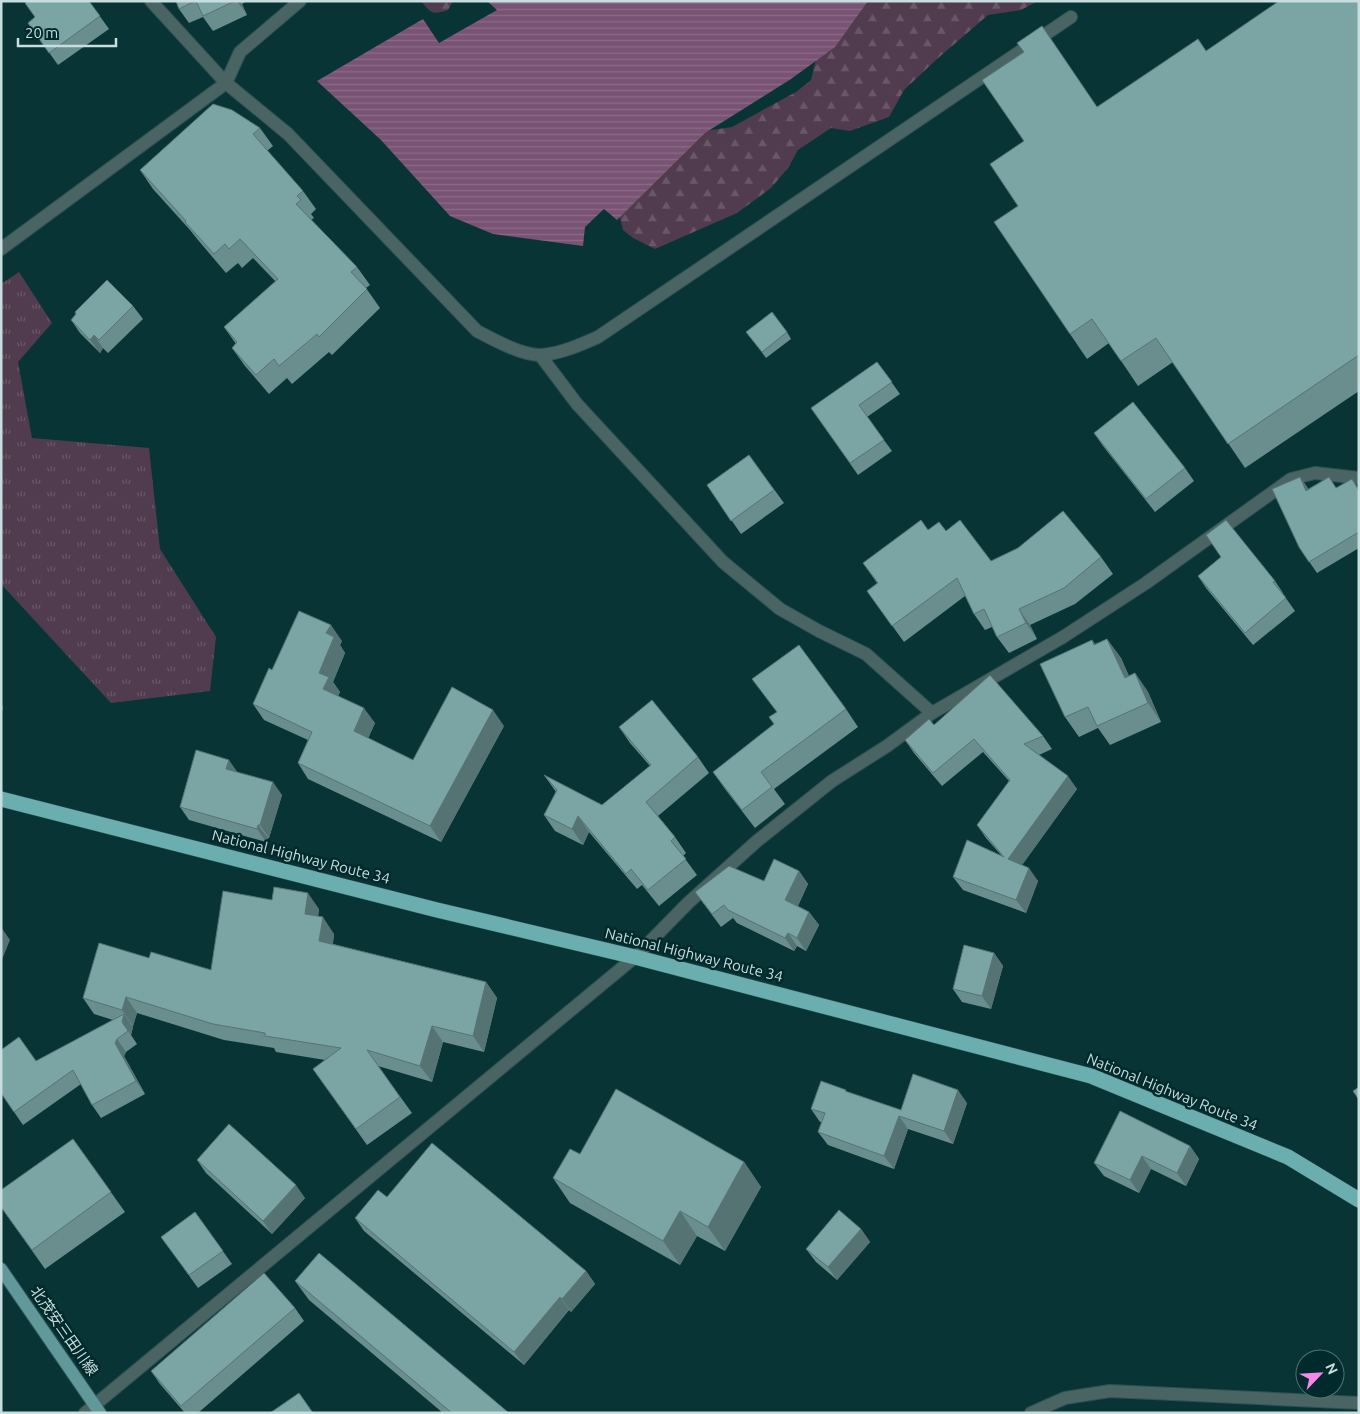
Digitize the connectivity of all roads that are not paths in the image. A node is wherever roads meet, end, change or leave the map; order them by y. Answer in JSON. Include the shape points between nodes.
{"nodes":[{"id":1,"x":151,"y":1,"type":"edge"},
{"id":2,"x":300,"y":1,"type":"edge"},
{"id":3,"x":1071,"y":17,"type":"dead end"},
{"id":4,"x":226,"y":83,"type":"junction"},
{"id":5,"x":1,"y":249,"type":"edge"},
{"id":6,"x":540,"y":355,"type":"junction"},
{"id":7,"x":1359,"y":478,"type":"edge"},
{"id":8,"x":932,"y":713,"type":"junction"},
{"id":9,"x":1,"y":799,"type":"edge"},
{"id":10,"x":635,"y":957,"type":"junction"},
{"id":11,"x":1359,"y":1200,"type":"edge"},
{"id":12,"x":1,"y":1269,"type":"edge"},
{"id":13,"x":1359,"y":1403,"type":"edge"},
{"id":14,"x":98,"y":1409,"type":"edge"},
{"id":15,"x":85,"y":1413,"type":"edge"},
{"id":16,"x":1032,"y":1413,"type":"edge"}],
"edges":[{"from":1,"to":4,"type":"street"},
{"from":2,"to":4,"type":"street","via":[[240,52]]},
{"from":3,"to":6,"type":"street","via":[[598,337],[568,350]]},
{"from":4,"to":5,"type":"street"},
{"from":4,"to":6,"type":"street","via":[[288,134],[477,331],[507,347]]},
{"from":6,"to":8,"type":"street","via":[[577,404],[723,562],[780,609],[866,654]]},
{"from":7,"to":8,"type":"street","via":[[1316,474],[1291,479],[1146,583],[1064,637]]},
{"from":8,"to":10,"type":"street","via":[[832,782],[757,841],[688,903]]},
{"from":9,"to":10,"type":"highway","name":"National Highway Route 34"},
{"from":10,"to":11,"type":"highway","name":"National Highway Route 34","via":[[1091,1076],[1288,1157]]},
{"from":10,"to":14,"type":"street"},
{"from":12,"to":14,"type":"main road","name":"北茂安三田川線"},
{"from":13,"to":16,"type":"street","via":[[1110,1390],[1065,1398]]},
{"from":14,"to":15,"type":"street"}]}
